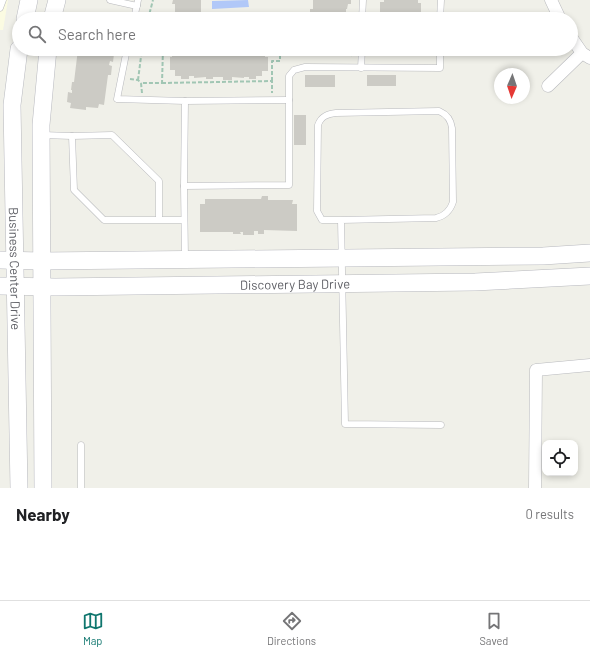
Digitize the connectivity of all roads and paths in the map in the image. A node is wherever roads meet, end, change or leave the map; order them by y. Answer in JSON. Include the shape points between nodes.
{"nodes":[{"id":1,"x":3,"y":0,"type":"edge"},
{"id":2,"x":29,"y":0,"type":"edge"},
{"id":3,"x":57,"y":0,"type":"edge"},
{"id":4,"x":110,"y":0,"type":"edge"},
{"id":5,"x":153,"y":0,"type":"edge"},
{"id":6,"x":363,"y":0,"type":"edge"},
{"id":7,"x":441,"y":0,"type":"edge"},
{"id":8,"x":551,"y":0,"type":"edge"},
{"id":9,"x":138,"y":3,"type":"edge"},
{"id":10,"x":0,"y":8,"type":"edge"},
{"id":11,"x":26,"y":12,"type":"edge"},
{"id":12,"x":54,"y":12,"type":"edge"},
{"id":13,"x":150,"y":12,"type":"edge"},
{"id":14,"x":362,"y":12,"type":"edge"},
{"id":15,"x":440,"y":12,"type":"edge"},
{"id":16,"x":557,"y":12,"type":"edge"},
{"id":17,"x":578,"y":45,"type":"edge"},
{"id":18,"x":586,"y":55,"type":"edge"},
{"id":19,"x":18,"y":56,"type":"edge"},
{"id":20,"x":47,"y":56,"type":"edge"},
{"id":21,"x":126,"y":56,"type":"edge"},
{"id":22,"x":141,"y":56,"type":"edge"},
{"id":23,"x":164,"y":56,"type":"edge"},
{"id":24,"x":280,"y":56,"type":"edge"},
{"id":25,"x":354,"y":56,"type":"edge"},
{"id":26,"x":362,"y":56,"type":"edge"},
{"id":27,"x":440,"y":56,"type":"edge"},
{"id":28,"x":362,"y":60,"type":"junction"},
{"id":29,"x":362,"y":68,"type":"junction"},
{"id":30,"x":121,"y":78,"type":"junction"},
{"id":31,"x":138,"y":80,"type":"junction"},
{"id":32,"x":272,"y":81,"type":"junction"},
{"id":33,"x":141,"y":83,"type":"junction"},
{"id":34,"x":162,"y":83,"type":"junction"},
{"id":35,"x":548,"y":86,"type":"dead end"},
{"id":36,"x":142,"y":100,"type":"junction"},
{"id":37,"x":272,"y":100,"type":"junction"},
{"id":38,"x":289,"y":100,"type":"junction"},
{"id":39,"x":185,"y":101,"type":"junction"},
{"id":40,"x":41,"y":135,"type":"junction"},
{"id":41,"x":72,"y":136,"type":"junction"},
{"id":42,"x":184,"y":186,"type":"junction"},
{"id":43,"x":159,"y":220,"type":"junction"},
{"id":44,"x":184,"y":220,"type":"junction"},
{"id":45,"x":342,"y":220,"type":"junction"},
{"id":46,"x":590,"y":253,"type":"edge"},
{"id":47,"x":341,"y":258,"type":"junction"},
{"id":48,"x":185,"y":259,"type":"junction"},
{"id":49,"x":7,"y":260,"type":"edge"},
{"id":50,"x":41,"y":261,"type":"junction"},
{"id":51,"x":590,"y":276,"type":"edge"},
{"id":52,"x":343,"y":283,"type":"junction"},
{"id":53,"x":8,"y":286,"type":"edge"},
{"id":54,"x":41,"y":287,"type":"junction"},
{"id":55,"x":590,"y":365,"type":"edge"},
{"id":56,"x":441,"y":425,"type":"dead end"},
{"id":57,"x":81,"y":445,"type":"dead end"},
{"id":58,"x":19,"y":488,"type":"edge"},
{"id":59,"x":43,"y":488,"type":"edge"},
{"id":60,"x":81,"y":488,"type":"edge"},
{"id":61,"x":535,"y":488,"type":"edge"}],
"edges":[{"from":1,"to":10,"type":"lane"},
{"from":2,"to":11,"type":"street"},
{"from":3,"to":12,"type":"street"},
{"from":4,"to":9,"type":"lane"},
{"from":5,"to":13,"type":"path"},
{"from":6,"to":14,"type":"lane"},
{"from":7,"to":15,"type":"lane"},
{"from":8,"to":16,"type":"street"},
{"from":17,"to":18,"type":"street"},
{"from":18,"to":35,"type":"street"},
{"from":19,"to":49,"type":"street","name":"Business Center Drive","via":[[12,105]]},
{"from":20,"to":40,"type":"street","name":"Business Center Drive"},
{"from":21,"to":30,"type":"lane"},
{"from":22,"to":31,"type":"path"},
{"from":23,"to":34,"type":"path"},
{"from":24,"to":32,"type":"path","via":[[280,61],[272,61]]},
{"from":25,"to":28,"type":"path"},
{"from":26,"to":28,"type":"lane"},
{"from":27,"to":29,"type":"lane","via":[[440,68]]},
{"from":28,"to":29,"type":"lane"},
{"from":29,"to":38,"type":"lane","via":[[305,67],[294,70],[289,76]]},
{"from":30,"to":31,"type":"path"},
{"from":30,"to":36,"type":"lane","via":[[117,99]]},
{"from":31,"to":33,"type":"path"},
{"from":32,"to":34,"type":"path"},
{"from":32,"to":37,"type":"path"},
{"from":33,"to":34,"type":"path"},
{"from":33,"to":36,"type":"path"},
{"from":36,"to":39,"type":"lane"},
{"from":37,"to":38,"type":"lane"},
{"from":37,"to":39,"type":"lane"},
{"from":38,"to":42,"type":"lane","via":[[289,185]]},
{"from":39,"to":42,"type":"lane"},
{"from":40,"to":41,"type":"lane"},
{"from":40,"to":50,"type":"street","name":"Business Center Drive"},
{"from":41,"to":43,"type":"lane","via":[[112,135],[159,181]]},
{"from":41,"to":43,"type":"lane","via":[[74,190],[104,220]]},
{"from":42,"to":44,"type":"lane"},
{"from":43,"to":44,"type":"lane"},
{"from":44,"to":48,"type":"lane"},
{"from":45,"to":45,"type":"lane","via":[[322,220],[317,211],[319,121],[336,113],[439,111],[446,115],[452,128],[452,202],[449,210],[436,218]]},
{"from":45,"to":47,"type":"lane"},
{"from":46,"to":47,"type":"street","name":"Discovery Bay Drive","via":[[543,256]]},
{"from":47,"to":48,"type":"street","name":"Discovery Bay Drive"},
{"from":47,"to":52,"type":"lane"},
{"from":48,"to":50,"type":"street","name":"Discovery Bay Drive"},
{"from":49,"to":50,"type":"street","name":"Discovery Bay Drive"},
{"from":49,"to":53,"type":"street","name":"Business Center Drive"},
{"from":50,"to":54,"type":"street","name":"Business Center Drive"},
{"from":51,"to":52,"type":"street","name":"Discovery Bay Drive","via":[[475,282]]},
{"from":52,"to":54,"type":"street","name":"Discovery Bay Drive"},
{"from":52,"to":56,"type":"lane","via":[[345,424]]},
{"from":53,"to":54,"type":"street","name":"Discovery Bay Drive"},
{"from":53,"to":58,"type":"street","name":"Business Center Drive"},
{"from":54,"to":59,"type":"street","name":"Business Center Drive"},
{"from":55,"to":61,"type":"street","via":[[536,370]]},
{"from":57,"to":60,"type":"lane"}]}
